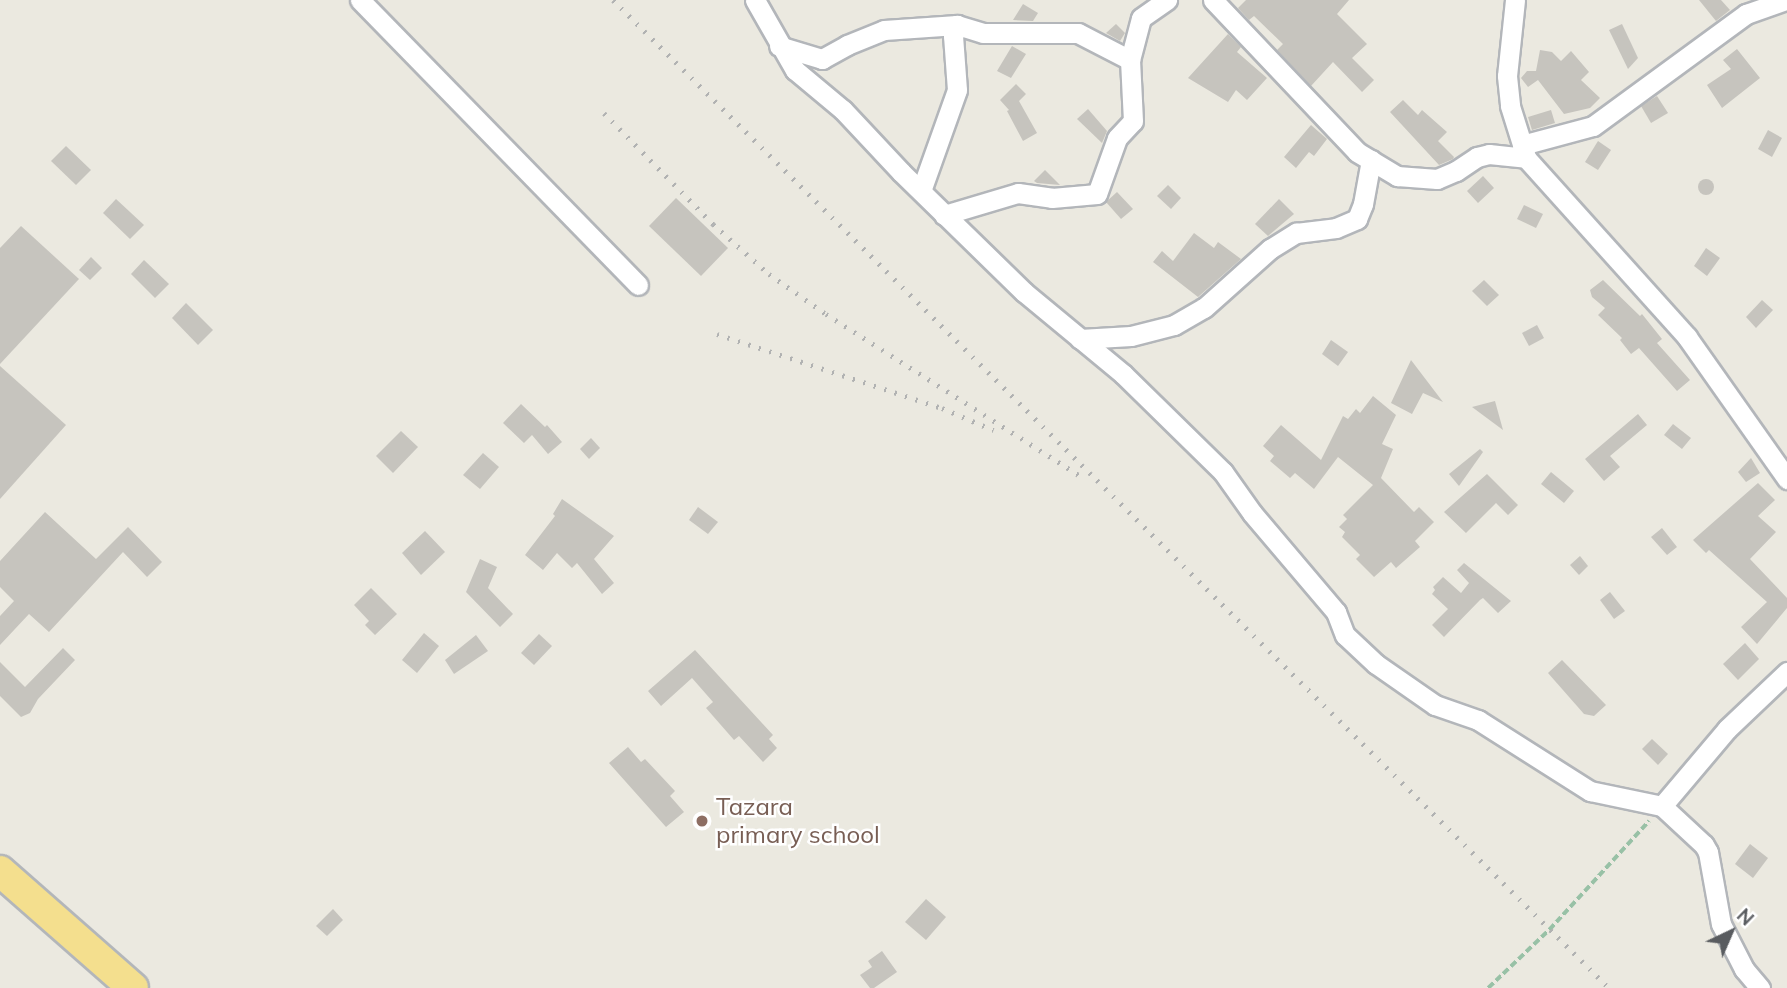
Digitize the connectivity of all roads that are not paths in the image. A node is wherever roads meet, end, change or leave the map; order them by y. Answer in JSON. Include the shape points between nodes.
{"nodes":[{"id":1,"x":360,"y":0,"type":"edge"},
{"id":2,"x":755,"y":0,"type":"edge"},
{"id":3,"x":1167,"y":0,"type":"edge"},
{"id":4,"x":1213,"y":0,"type":"edge"},
{"id":5,"x":1515,"y":0,"type":"edge"},
{"id":6,"x":1786,"y":0,"type":"edge"},
{"id":7,"x":957,"y":25,"type":"junction"},
{"id":8,"x":779,"y":46,"type":"junction"},
{"id":9,"x":1130,"y":60,"type":"junction"},
{"id":10,"x":1524,"y":151,"type":"junction"},
{"id":11,"x":1371,"y":160,"type":"junction"},
{"id":12,"x":920,"y":191,"type":"junction"},
{"id":13,"x":944,"y":215,"type":"junction"},
{"id":14,"x":638,"y":285,"type":"dead end"},
{"id":15,"x":1080,"y":339,"type":"junction"},
{"id":16,"x":1787,"y":479,"type":"edge"},
{"id":17,"x":1787,"y":672,"type":"edge"},
{"id":18,"x":1662,"y":806,"type":"junction"},
{"id":19,"x":0,"y":871,"type":"edge"},
{"id":20,"x":133,"y":988,"type":"edge"},
{"id":21,"x":1760,"y":988,"type":"edge"}],
"edges":[{"from":1,"to":14,"type":"street"},
{"from":2,"to":8,"type":"street"},
{"from":3,"to":9,"type":"street","via":[[1141,18]]},
{"from":4,"to":11,"type":"street","via":[[1357,152]]},
{"from":5,"to":10,"type":"street","via":[[1507,76],[1510,106]]},
{"from":6,"to":10,"type":"street","via":[[1746,14],[1593,126]]},
{"from":7,"to":8,"type":"street","via":[[884,30],[822,59]]},
{"from":7,"to":9,"type":"street","via":[[983,33],[1078,33]]},
{"from":7,"to":12,"type":"street","via":[[953,36],[957,90]]},
{"from":8,"to":12,"type":"street","via":[[795,70],[843,110]]},
{"from":9,"to":13,"type":"street","via":[[1133,121],[1117,138],[1097,194],[1052,198],[1018,193]]},
{"from":10,"to":11,"type":"street","via":[[1478,157],[1437,179],[1397,176]]},
{"from":10,"to":16,"type":"street","via":[[1687,337]]},
{"from":11,"to":15,"type":"street","via":[[1357,219],[1336,228],[1296,233],[1270,249],[1204,308],[1174,325],[1131,336]]},
{"from":12,"to":13,"type":"street"},
{"from":13,"to":15,"type":"street"},
{"from":15,"to":18,"type":"street","via":[[1123,374],[1223,472],[1336,612],[1345,635],[1387,673],[1439,707],[1498,731],[1590,792]]},
{"from":17,"to":18,"type":"street","via":[[1727,729]]},
{"from":18,"to":21,"type":"street","via":[[1708,852],[1721,924],[1744,969]]},
{"from":19,"to":20,"type":"highway"}]}
